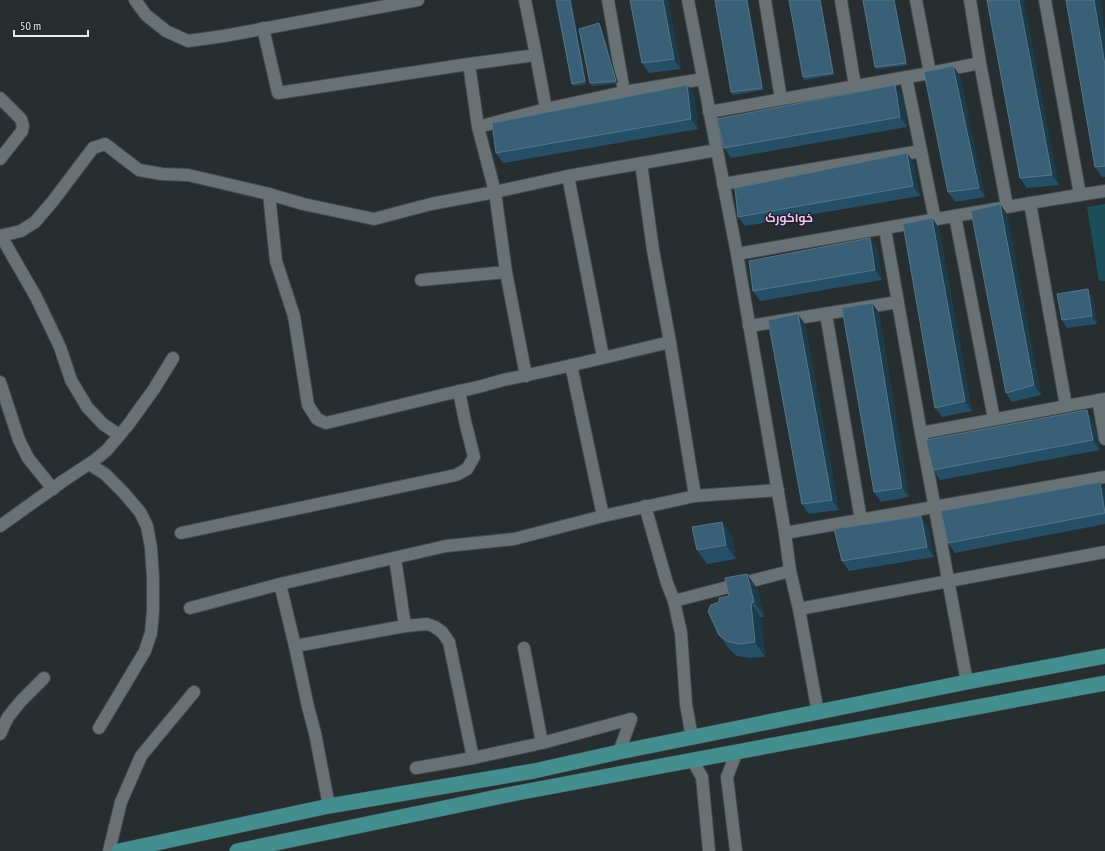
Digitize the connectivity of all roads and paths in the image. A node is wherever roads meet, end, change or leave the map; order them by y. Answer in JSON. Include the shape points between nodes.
{"nodes":[{"id":1,"x":135,"y":0,"type":"edge"},
{"id":2,"x":418,"y":0,"type":"edge"},
{"id":3,"x":525,"y":0,"type":"edge"},
{"id":4,"x":608,"y":0,"type":"edge"},
{"id":5,"x":688,"y":0,"type":"edge"},
{"id":6,"x":765,"y":0,"type":"edge"},
{"id":7,"x":841,"y":0,"type":"edge"},
{"id":8,"x":916,"y":0,"type":"edge"},
{"id":9,"x":970,"y":0,"type":"edge"},
{"id":10,"x":1044,"y":0,"type":"edge"},
{"id":11,"x":263,"y":28,"type":"junction"},
{"id":12,"x":536,"y":55,"type":"junction"},
{"id":13,"x":980,"y":63,"type":"junction"},
{"id":14,"x":469,"y":64,"type":"junction"},
{"id":15,"x":930,"y":73,"type":"junction"},
{"id":16,"x":906,"y":77,"type":"junction"},
{"id":17,"x":703,"y":79,"type":"junction"},
{"id":18,"x":855,"y":86,"type":"junction"},
{"id":19,"x":624,"y":92,"type":"junction"},
{"id":20,"x":0,"y":98,"type":"edge"},
{"id":21,"x":781,"y":99,"type":"junction"},
{"id":22,"x":546,"y":109,"type":"junction"},
{"id":23,"x":709,"y":112,"type":"junction"},
{"id":24,"x":478,"y":127,"type":"junction"},
{"id":25,"x":716,"y":150,"type":"junction"},
{"id":26,"x":921,"y":151,"type":"junction"},
{"id":27,"x":0,"y":159,"type":"edge"},
{"id":28,"x":641,"y":163,"type":"junction"},
{"id":29,"x":568,"y":176,"type":"junction"},
{"id":30,"x":723,"y":184,"type":"junction"},
{"id":31,"x":1105,"y":191,"type":"edge"},
{"id":32,"x":495,"y":192,"type":"junction"},
{"id":33,"x":269,"y":194,"type":"junction"},
{"id":34,"x":1080,"y":195,"type":"junction"},
{"id":35,"x":1030,"y":203,"type":"junction"},
{"id":36,"x":1007,"y":206,"type":"junction"},
{"id":37,"x":956,"y":216,"type":"junction"},
{"id":38,"x":935,"y":220,"type":"junction"},
{"id":39,"x":885,"y":229,"type":"junction"},
{"id":40,"x":0,"y":236,"type":"edge"},
{"id":41,"x":737,"y":254,"type":"junction"},
{"id":42,"x":506,"y":272,"type":"junction"},
{"id":43,"x":421,"y":280,"type":"dead end"},
{"id":44,"x":898,"y":302,"type":"junction"},
{"id":45,"x":826,"y":314,"type":"junction"},
{"id":46,"x":749,"y":326,"type":"junction"},
{"id":47,"x":670,"y":342,"type":"junction"},
{"id":48,"x":603,"y":357,"type":"junction"},
{"id":49,"x":174,"y":358,"type":"dead end"},
{"id":50,"x":571,"y":365,"type":"junction"},
{"id":51,"x":526,"y":376,"type":"junction"},
{"id":52,"x":0,"y":382,"type":"edge"},
{"id":53,"x":459,"y":391,"type":"junction"},
{"id":54,"x":1101,"y":400,"type":"edge"},
{"id":55,"x":1066,"y":406,"type":"junction"},
{"id":56,"x":994,"y":419,"type":"junction"},
{"id":57,"x":921,"y":433,"type":"junction"},
{"id":58,"x":119,"y":435,"type":"junction"},
{"id":59,"x":1105,"y":439,"type":"edge"},
{"id":60,"x":89,"y":464,"type":"junction"},
{"id":61,"x":1105,"y":477,"type":"edge"},
{"id":62,"x":53,"y":489,"type":"junction"},
{"id":63,"x":778,"y":490,"type":"junction"},
{"id":64,"x":695,"y":496,"type":"junction"},
{"id":65,"x":645,"y":506,"type":"junction"},
{"id":66,"x":934,"y":507,"type":"junction"},
{"id":67,"x":603,"y":516,"type":"junction"},
{"id":68,"x":861,"y":520,"type":"junction"},
{"id":69,"x":0,"y":526,"type":"edge"},
{"id":70,"x":181,"y":533,"type":"dead end"},
{"id":71,"x":785,"y":533,"type":"junction"},
{"id":72,"x":1105,"y":552,"type":"edge"},
{"id":73,"x":395,"y":558,"type":"junction"},
{"id":74,"x":790,"y":571,"type":"junction"},
{"id":75,"x":948,"y":581,"type":"junction"},
{"id":76,"x":280,"y":584,"type":"junction"},
{"id":77,"x":674,"y":601,"type":"junction"},
{"id":78,"x":190,"y":608,"type":"dead end"},
{"id":79,"x":798,"y":609,"type":"junction"},
{"id":80,"x":405,"y":626,"type":"junction"},
{"id":81,"x":295,"y":646,"type":"junction"},
{"id":82,"x":524,"y":648,"type":"dead end"},
{"id":83,"x":1105,"y":656,"type":"edge"},
{"id":84,"x":1005,"y":676,"type":"junction"},
{"id":85,"x":44,"y":678,"type":"dead end"},
{"id":86,"x":967,"y":682,"type":"junction"},
{"id":87,"x":1105,"y":683,"type":"edge"},
{"id":88,"x":194,"y":692,"type":"dead end"},
{"id":89,"x":1011,"y":700,"type":"junction"},
{"id":90,"x":818,"y":713,"type":"junction"},
{"id":91,"x":99,"y":728,"type":"dead end"},
{"id":92,"x":0,"y":734,"type":"edge"},
{"id":93,"x":692,"y":738,"type":"junction"},
{"id":94,"x":542,"y":743,"type":"junction"},
{"id":95,"x":737,"y":751,"type":"junction"},
{"id":96,"x":619,"y":752,"type":"junction"},
{"id":97,"x":473,"y":758,"type":"junction"},
{"id":98,"x":692,"y":760,"type":"junction"},
{"id":99,"x":416,"y":768,"type":"dead end"},
{"id":100,"x":534,"y":771,"type":"junction"},
{"id":101,"x":517,"y":793,"type":"junction"},
{"id":102,"x":329,"y":806,"type":"junction"},
{"id":103,"x":109,"y":851,"type":"edge"},
{"id":104,"x":119,"y":851,"type":"edge"},
{"id":105,"x":237,"y":851,"type":"edge"},
{"id":106,"x":709,"y":851,"type":"edge"},
{"id":107,"x":736,"y":851,"type":"edge"}],
"edges":[{"from":1,"to":11,"type":"street","via":[[146,15],[166,31],[188,41]]},
{"from":2,"to":11,"type":"street"},
{"from":3,"to":12,"type":"street"},
{"from":4,"to":19,"type":"street"},
{"from":5,"to":17,"type":"street"},
{"from":6,"to":21,"type":"street"},
{"from":7,"to":18,"type":"street"},
{"from":8,"to":15,"type":"street"},
{"from":9,"to":13,"type":"street"},
{"from":10,"to":34,"type":"street"},
{"from":11,"to":14,"type":"street","via":[[278,93]]},
{"from":12,"to":14,"type":"street"},
{"from":12,"to":22,"type":"street"},
{"from":13,"to":15,"type":"street"},
{"from":13,"to":36,"type":"street"},
{"from":14,"to":24,"type":"street"},
{"from":15,"to":16,"type":"street"},
{"from":16,"to":18,"type":"street"},
{"from":16,"to":26,"type":"street"},
{"from":17,"to":19,"type":"street"},
{"from":17,"to":23,"type":"street"},
{"from":18,"to":21,"type":"street"},
{"from":19,"to":22,"type":"street"},
{"from":20,"to":27,"type":"street","via":[[21,119],[23,126],[22,131]]},
{"from":21,"to":23,"type":"street"},
{"from":22,"to":24,"type":"street"},
{"from":23,"to":25,"type":"street"},
{"from":24,"to":32,"type":"street"},
{"from":25,"to":28,"type":"street"},
{"from":25,"to":30,"type":"street"},
{"from":26,"to":30,"type":"street"},
{"from":26,"to":38,"type":"street"},
{"from":28,"to":29,"type":"street"},
{"from":28,"to":47,"type":"street","via":[[653,250]]},
{"from":29,"to":32,"type":"street"},
{"from":29,"to":48,"type":"street"},
{"from":30,"to":41,"type":"street"},
{"from":31,"to":34,"type":"street"},
{"from":32,"to":33,"type":"street","via":[[432,204],[374,219]]},
{"from":32,"to":42,"type":"street"},
{"from":33,"to":40,"type":"street","via":[[188,175],[139,170],[105,144],[93,148],[35,222],[21,231]]},
{"from":33,"to":53,"type":"street","via":[[276,261],[294,316],[308,405],[317,419],[326,423]]},
{"from":34,"to":35,"type":"street"},
{"from":35,"to":36,"type":"street"},
{"from":35,"to":55,"type":"street"},
{"from":36,"to":37,"type":"street"},
{"from":37,"to":38,"type":"street"},
{"from":37,"to":56,"type":"street"},
{"from":38,"to":39,"type":"street"},
{"from":39,"to":41,"type":"street"},
{"from":39,"to":44,"type":"street"},
{"from":40,"to":58,"type":"street","via":[[36,297],[60,347],[71,380],[87,407],[103,424]]},
{"from":41,"to":46,"type":"street"},
{"from":42,"to":43,"type":"street"},
{"from":42,"to":51,"type":"street"},
{"from":44,"to":45,"type":"street"},
{"from":44,"to":57,"type":"street"},
{"from":45,"to":46,"type":"street"},
{"from":45,"to":68,"type":"street"},
{"from":46,"to":63,"type":"street"},
{"from":47,"to":48,"type":"street"},
{"from":47,"to":64,"type":"street"},
{"from":48,"to":50,"type":"street"},
{"from":49,"to":58,"type":"street"},
{"from":50,"to":51,"type":"street"},
{"from":50,"to":67,"type":"street"},
{"from":51,"to":53,"type":"street"},
{"from":52,"to":62,"type":"street","via":[[19,440],[28,458]]},
{"from":53,"to":70,"type":"street","via":[[474,457],[468,469],[456,475]]},
{"from":54,"to":55,"type":"street"},
{"from":54,"to":59,"type":"street"},
{"from":55,"to":56,"type":"street"},
{"from":56,"to":57,"type":"street"},
{"from":57,"to":66,"type":"street"},
{"from":58,"to":60,"type":"street","via":[[107,450]]},
{"from":60,"to":62,"type":"street"},
{"from":60,"to":91,"type":"street","via":[[105,474],[140,512],[147,526],[153,578],[151,633],[145,652]]},
{"from":61,"to":66,"type":"street"},
{"from":62,"to":69,"type":"street"},
{"from":63,"to":64,"type":"street"},
{"from":63,"to":71,"type":"street"},
{"from":64,"to":65,"type":"street"},
{"from":65,"to":67,"type":"street"},
{"from":65,"to":77,"type":"street"},
{"from":66,"to":68,"type":"street"},
{"from":66,"to":75,"type":"street"},
{"from":67,"to":73,"type":"street","via":[[514,539],[446,546]]},
{"from":68,"to":71,"type":"street"},
{"from":71,"to":74,"type":"street"},
{"from":72,"to":75,"type":"street"},
{"from":73,"to":76,"type":"street"},
{"from":73,"to":80,"type":"street"},
{"from":74,"to":77,"type":"street"},
{"from":74,"to":79,"type":"street"},
{"from":75,"to":79,"type":"street"},
{"from":75,"to":86,"type":"street"},
{"from":76,"to":78,"type":"street"},
{"from":76,"to":81,"type":"street"},
{"from":77,"to":93,"type":"street","via":[[681,633],[686,704]]},
{"from":79,"to":90,"type":"street"},
{"from":80,"to":81,"type":"street"},
{"from":80,"to":97,"type":"street","via":[[427,624],[442,632],[449,642]]},
{"from":81,"to":102,"type":"street"},
{"from":82,"to":94,"type":"street"},
{"from":83,"to":84,"type":"main road"},
{"from":84,"to":86,"type":"main road"},
{"from":84,"to":89,"type":"main road"},
{"from":85,"to":92,"type":"street","via":[[21,700],[8,717]]},
{"from":86,"to":90,"type":"main road"},
{"from":87,"to":89,"type":"main road"},
{"from":88,"to":103,"type":"street","via":[[141,756],[121,802]]},
{"from":89,"to":95,"type":"main road"},
{"from":90,"to":93,"type":"main road"},
{"from":93,"to":96,"type":"main road"},
{"from":94,"to":96,"type":"street","via":[[631,719]]},
{"from":94,"to":97,"type":"street"},
{"from":95,"to":98,"type":"main road"},
{"from":95,"to":107,"type":"street","via":[[727,777]]},
{"from":96,"to":100,"type":"main road"},
{"from":97,"to":99,"type":"street"},
{"from":98,"to":101,"type":"main road"},
{"from":98,"to":106,"type":"street","via":[[702,777]]},
{"from":100,"to":101,"type":"main road","via":[[518,784]]},
{"from":100,"to":102,"type":"main road"},
{"from":101,"to":105,"type":"main road"},
{"from":102,"to":104,"type":"main road"}]}
